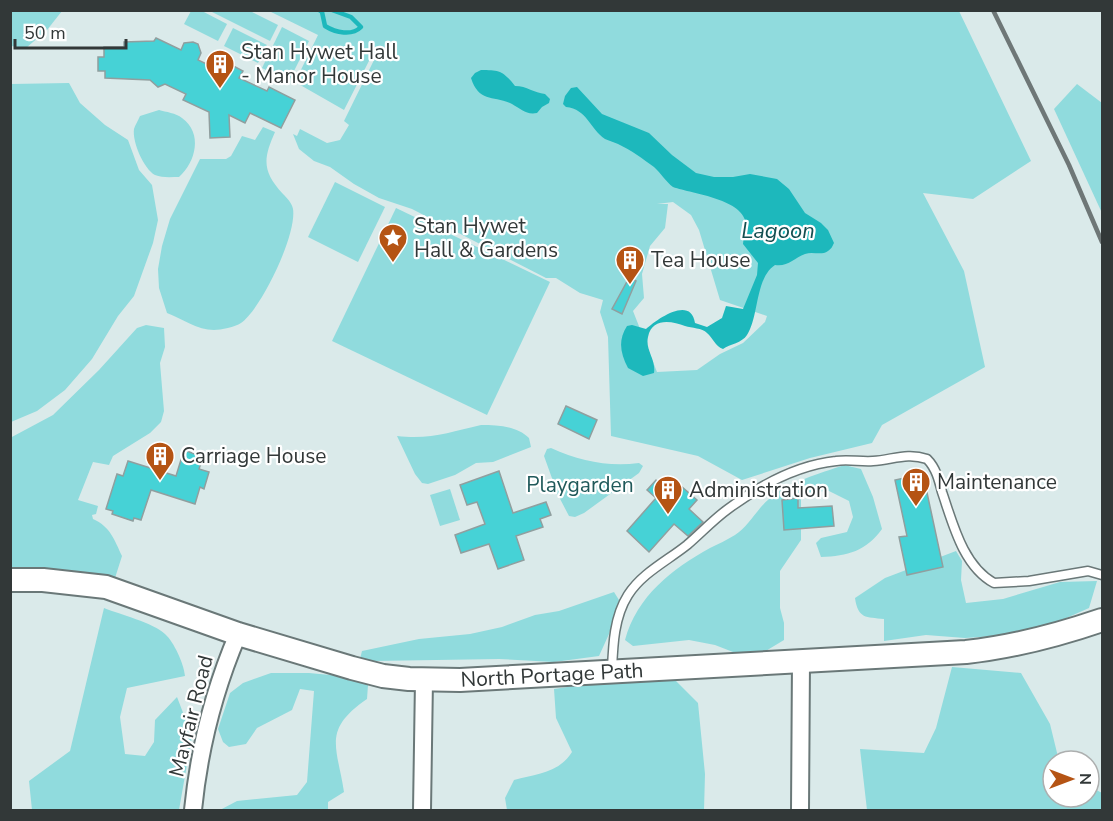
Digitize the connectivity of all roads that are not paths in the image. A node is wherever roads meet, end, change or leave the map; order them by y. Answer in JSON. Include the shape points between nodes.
{"nodes":[{"id":1,"x":1102,"y":575,"type":"edge"},
{"id":2,"x":10,"y":580,"type":"edge"},
{"id":3,"x":1102,"y":620,"type":"edge"},
{"id":4,"x":238,"y":634,"type":"junction"},
{"id":5,"x":801,"y":661,"type":"junction"},
{"id":6,"x":612,"y":672,"type":"junction"},
{"id":7,"x":424,"y":680,"type":"junction"},
{"id":8,"x":193,"y":810,"type":"edge"},
{"id":9,"x":422,"y":810,"type":"edge"},
{"id":10,"x":800,"y":810,"type":"edge"}],
"edges":[{"from":1,"to":6,"type":"lane","via":[[1088,571],[994,583],[978,572],[965,552],[937,474],[927,459],[910,454],[876,461],[822,463],[785,476],[727,509],[638,583],[621,608]]},
{"from":2,"to":4,"type":"main road","name":"North Portage Path","via":[[106,588]]},
{"from":3,"to":5,"type":"main road","name":"North Portage Path","via":[[998,649]]},
{"from":4,"to":7,"type":"main road","name":"North Portage Path","via":[[383,676]]},
{"from":4,"to":8,"type":"street","name":"Mayfair Road","via":[[213,704]]},
{"from":5,"to":6,"type":"main road","name":"North Portage Path"},
{"from":5,"to":10,"type":"street"},
{"from":6,"to":7,"type":"main road","name":"North Portage Path"},
{"from":7,"to":9,"type":"street"}]}
